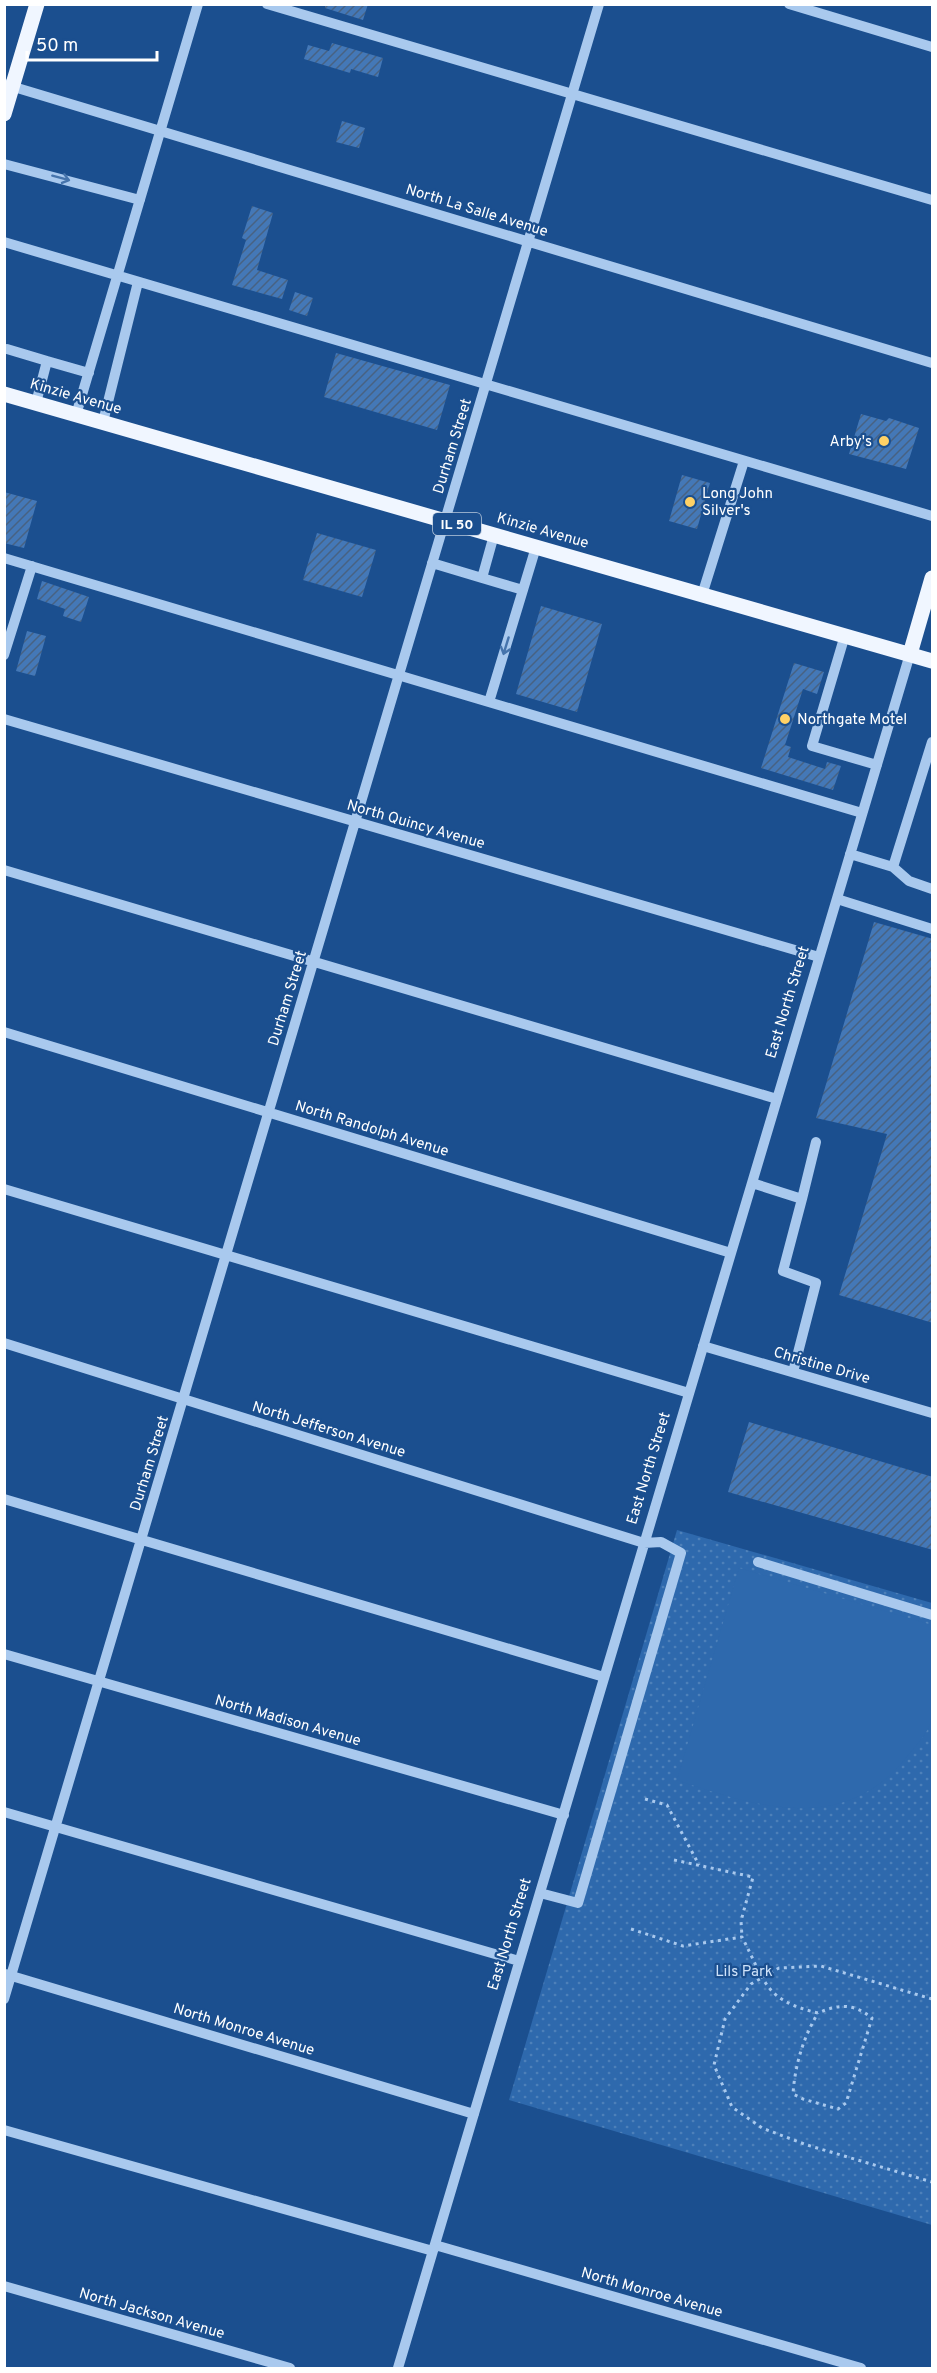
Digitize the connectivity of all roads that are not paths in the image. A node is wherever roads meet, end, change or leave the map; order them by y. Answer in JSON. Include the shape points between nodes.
{"nodes":[{"id":1,"x":37,"y":4,"type":"edge"},
{"id":2,"x":198,"y":4,"type":"edge"},
{"id":3,"x":267,"y":4,"type":"edge"},
{"id":4,"x":599,"y":4,"type":"edge"},
{"id":5,"x":789,"y":4,"type":"edge"},
{"id":6,"x":933,"y":47,"type":"edge"},
{"id":7,"x":9,"y":85,"type":"edge"},
{"id":8,"x":572,"y":94,"type":"junction"},
{"id":9,"x":4,"y":114,"type":"edge"},
{"id":10,"x":161,"y":131,"type":"junction"},
{"id":11,"x":4,"y":164,"type":"edge"},
{"id":12,"x":140,"y":200,"type":"junction"},
{"id":13,"x":933,"y":200,"type":"edge"},
{"id":14,"x":4,"y":242,"type":"edge"},
{"id":15,"x":528,"y":242,"type":"junction"},
{"id":16,"x":118,"y":276,"type":"junction"},
{"id":17,"x":138,"y":282,"type":"junction"},
{"id":18,"x":5,"y":351,"type":"edge"},
{"id":19,"x":47,"y":361,"type":"junction"},
{"id":20,"x":933,"y":363,"type":"edge"},
{"id":21,"x":89,"y":373,"type":"junction"},
{"id":22,"x":486,"y":384,"type":"junction"},
{"id":23,"x":4,"y":394,"type":"edge"},
{"id":24,"x":36,"y":403,"type":"junction"},
{"id":25,"x":76,"y":415,"type":"junction"},
{"id":26,"x":103,"y":422,"type":"junction"},
{"id":27,"x":744,"y":461,"type":"junction"},
{"id":28,"x":933,"y":516,"type":"edge"},
{"id":29,"x":445,"y":520,"type":"junction"},
{"id":30,"x":494,"y":535,"type":"junction"},
{"id":31,"x":536,"y":547,"type":"junction"},
{"id":32,"x":4,"y":558,"type":"edge"},
{"id":33,"x":432,"y":562,"type":"junction"},
{"id":34,"x":32,"y":566,"type":"junction"},
{"id":35,"x":482,"y":578,"type":"junction"},
{"id":36,"x":933,"y":578,"type":"edge"},
{"id":37,"x":524,"y":590,"type":"junction"},
{"id":38,"x":702,"y":595,"type":"junction"},
{"id":39,"x":845,"y":635,"type":"junction"},
{"id":40,"x":910,"y":654,"type":"junction"},
{"id":41,"x":4,"y":655,"type":"edge"},
{"id":42,"x":933,"y":661,"type":"edge"},
{"id":43,"x":399,"y":675,"type":"junction"},
{"id":44,"x":489,"y":702,"type":"junction"},
{"id":45,"x":4,"y":719,"type":"edge"},
{"id":46,"x":933,"y":742,"type":"edge"},
{"id":47,"x":876,"y":765,"type":"junction"},
{"id":48,"x":862,"y":813,"type":"junction"},
{"id":49,"x":355,"y":822,"type":"junction"},
{"id":50,"x":850,"y":854,"type":"junction"},
{"id":51,"x":893,"y":867,"type":"junction"},
{"id":52,"x":4,"y":870,"type":"edge"},
{"id":53,"x":933,"y":889,"type":"edge"},
{"id":54,"x":837,"y":899,"type":"junction"},
{"id":55,"x":933,"y":929,"type":"edge"},
{"id":56,"x":819,"y":957,"type":"junction"},
{"id":57,"x":314,"y":962,"type":"junction"},
{"id":58,"x":4,"y":1032,"type":"edge"},
{"id":59,"x":777,"y":1099,"type":"junction"},
{"id":60,"x":269,"y":1112,"type":"junction"},
{"id":61,"x":816,"y":1142,"type":"dead end"},
{"id":62,"x":752,"y":1183,"type":"junction"},
{"id":63,"x":4,"y":1189,"type":"edge"},
{"id":64,"x":802,"y":1199,"type":"junction"},
{"id":65,"x":731,"y":1253,"type":"junction"},
{"id":66,"x":226,"y":1255,"type":"junction"},
{"id":67,"x":4,"y":1343,"type":"edge"},
{"id":68,"x":703,"y":1346,"type":"junction"},
{"id":69,"x":793,"y":1372,"type":"junction"},
{"id":70,"x":689,"y":1393,"type":"junction"},
{"id":71,"x":183,"y":1399,"type":"junction"},
{"id":72,"x":933,"y":1413,"type":"edge"},
{"id":73,"x":4,"y":1499,"type":"edge"},
{"id":74,"x":141,"y":1540,"type":"junction"},
{"id":75,"x":644,"y":1543,"type":"junction"},
{"id":76,"x":758,"y":1562,"type":"dead end"},
{"id":77,"x":933,"y":1615,"type":"edge"},
{"id":78,"x":4,"y":1654,"type":"edge"},
{"id":79,"x":604,"y":1677,"type":"junction"},
{"id":80,"x":99,"y":1682,"type":"junction"},
{"id":81,"x":4,"y":1812,"type":"edge"},
{"id":82,"x":564,"y":1815,"type":"junction"},
{"id":83,"x":56,"y":1827,"type":"junction"},
{"id":84,"x":540,"y":1893,"type":"junction"},
{"id":85,"x":519,"y":1961,"type":"junction"},
{"id":86,"x":8,"y":1975,"type":"edge"},
{"id":87,"x":4,"y":1999,"type":"edge"},
{"id":88,"x":474,"y":2114,"type":"junction"},
{"id":89,"x":4,"y":2130,"type":"edge"},
{"id":90,"x":434,"y":2248,"type":"junction"},
{"id":91,"x":4,"y":2286,"type":"edge"},
{"id":92,"x":290,"y":2368,"type":"edge"},
{"id":93,"x":398,"y":2368,"type":"edge"},
{"id":94,"x":861,"y":2368,"type":"edge"}],
"edges":[{"from":1,"to":7,"type":"main road"},
{"from":2,"to":10,"type":"street"},
{"from":3,"to":8,"type":"street"},
{"from":4,"to":8,"type":"street","name":"Durham Street"},
{"from":5,"to":6,"type":"street"},
{"from":7,"to":9,"type":"main road"},
{"from":7,"to":10,"type":"street","name":"North La Salle Avenue"},
{"from":8,"to":13,"type":"street"},
{"from":8,"to":15,"type":"street","name":"Durham Street"},
{"from":10,"to":12,"type":"street"},
{"from":10,"to":15,"type":"street","name":"North La Salle Avenue"},
{"from":11,"to":12,"type":"street","one_way":true},
{"from":12,"to":16,"type":"street"},
{"from":14,"to":16,"type":"street"},
{"from":15,"to":20,"type":"street","name":"North La Salle Avenue"},
{"from":15,"to":22,"type":"street","name":"Durham Street"},
{"from":16,"to":17,"type":"street"},
{"from":16,"to":21,"type":"street"},
{"from":17,"to":22,"type":"street"},
{"from":17,"to":26,"type":"street"},
{"from":18,"to":19,"type":"street"},
{"from":19,"to":21,"type":"street"},
{"from":19,"to":24,"type":"street"},
{"from":21,"to":25,"type":"street"},
{"from":22,"to":27,"type":"street"},
{"from":22,"to":29,"type":"street","name":"Durham Street"},
{"from":23,"to":24,"type":"main road","name":"Kinzie Avenue","number":"IL 50"},
{"from":24,"to":25,"type":"main road","name":"Kinzie Avenue","number":"IL 50"},
{"from":25,"to":26,"type":"main road","name":"Kinzie Avenue","number":"IL 50"},
{"from":26,"to":29,"type":"main road","name":"Kinzie Avenue","number":"IL 50"},
{"from":27,"to":28,"type":"street"},
{"from":27,"to":38,"type":"street"},
{"from":29,"to":30,"type":"main road","name":"Kinzie Avenue","number":"IL 50"},
{"from":29,"to":33,"type":"street","name":"Durham Street"},
{"from":30,"to":31,"type":"main road","name":"Kinzie Avenue","number":"IL 50"},
{"from":30,"to":35,"type":"street"},
{"from":31,"to":37,"type":"street"},
{"from":31,"to":38,"type":"main road","name":"Kinzie Avenue","number":"IL 50"},
{"from":32,"to":34,"type":"street"},
{"from":33,"to":35,"type":"street"},
{"from":33,"to":43,"type":"street","name":"Durham Street"},
{"from":34,"to":41,"type":"street"},
{"from":34,"to":43,"type":"street"},
{"from":35,"to":37,"type":"street"},
{"from":36,"to":40,"type":"main road","name":"East North Street"},
{"from":37,"to":44,"type":"street","one_way":true},
{"from":38,"to":39,"type":"main road","name":"Kinzie Avenue","number":"IL 50"},
{"from":39,"to":40,"type":"main road","name":"Kinzie Avenue","number":"IL 50"},
{"from":39,"to":47,"type":"street","via":[[812,746]]},
{"from":40,"to":42,"type":"main road","name":"Kinzie Avenue","number":"IL 50"},
{"from":40,"to":47,"type":"street","name":"East North Street"},
{"from":43,"to":44,"type":"street"},
{"from":43,"to":49,"type":"street","name":"Durham Street"},
{"from":44,"to":48,"type":"street"},
{"from":45,"to":49,"type":"street","name":"North Quincy Avenue"},
{"from":46,"to":51,"type":"street"},
{"from":47,"to":48,"type":"street","name":"East North Street"},
{"from":48,"to":50,"type":"street","name":"East North Street"},
{"from":49,"to":56,"type":"street","name":"North Quincy Avenue"},
{"from":49,"to":57,"type":"street","name":"Durham Street"},
{"from":50,"to":51,"type":"street"},
{"from":50,"to":54,"type":"street","name":"East North Street"},
{"from":51,"to":53,"type":"street","via":[[909,881]]},
{"from":52,"to":57,"type":"street"},
{"from":54,"to":55,"type":"street"},
{"from":54,"to":56,"type":"street","name":"East North Street"},
{"from":56,"to":59,"type":"street","name":"East North Street"},
{"from":57,"to":59,"type":"street"},
{"from":57,"to":60,"type":"street","name":"Durham Street"},
{"from":58,"to":60,"type":"street","name":"North Randolph Avenue"},
{"from":59,"to":62,"type":"street","name":"East North Street"},
{"from":60,"to":65,"type":"street","name":"North Randolph Avenue"},
{"from":60,"to":66,"type":"street","name":"Durham Street"},
{"from":61,"to":64,"type":"street"},
{"from":62,"to":64,"type":"street"},
{"from":62,"to":65,"type":"street","name":"East North Street"},
{"from":63,"to":66,"type":"street"},
{"from":64,"to":69,"type":"street","via":[[783,1271],[816,1283]]},
{"from":65,"to":68,"type":"street","name":"East North Street"},
{"from":66,"to":70,"type":"street"},
{"from":66,"to":71,"type":"street","name":"Durham Street"},
{"from":67,"to":71,"type":"street","name":"North Jefferson Avenue"},
{"from":68,"to":69,"type":"street","name":"Christine Drive"},
{"from":68,"to":70,"type":"street","name":"East North Street"},
{"from":69,"to":72,"type":"street","name":"Christine Drive"},
{"from":70,"to":75,"type":"street","name":"East North Street"},
{"from":71,"to":74,"type":"street","name":"Durham Street"},
{"from":71,"to":75,"type":"street","name":"North Jefferson Avenue"},
{"from":73,"to":74,"type":"street"},
{"from":74,"to":79,"type":"street"},
{"from":74,"to":80,"type":"street","name":"Durham Street"},
{"from":75,"to":79,"type":"street","name":"East North Street"},
{"from":75,"to":84,"type":"street","name":"North Jefferson Avenue","via":[[661,1542],[681,1553],[579,1903]]},
{"from":76,"to":77,"type":"street"},
{"from":78,"to":80,"type":"street","name":"North Madison Avenue"},
{"from":79,"to":82,"type":"street","name":"East North Street"},
{"from":80,"to":82,"type":"street","name":"North Madison Avenue"},
{"from":80,"to":83,"type":"street","name":"Durham Street"},
{"from":81,"to":83,"type":"street"},
{"from":82,"to":84,"type":"street","name":"East North Street"},
{"from":83,"to":85,"type":"street"},
{"from":83,"to":86,"type":"street","name":"Durham Street"},
{"from":84,"to":85,"type":"street","name":"East North Street"},
{"from":85,"to":88,"type":"street","name":"East North Street"},
{"from":86,"to":87,"type":"street","name":"Durham Street"},
{"from":86,"to":88,"type":"street","name":"North Monroe Avenue"},
{"from":88,"to":90,"type":"street","name":"East North Street"},
{"from":89,"to":90,"type":"street","name":"North Monroe Avenue"},
{"from":90,"to":93,"type":"street","name":"East North Street"},
{"from":90,"to":94,"type":"street","name":"North Monroe Avenue"},
{"from":91,"to":92,"type":"street","name":"North Jackson Avenue"}]}
